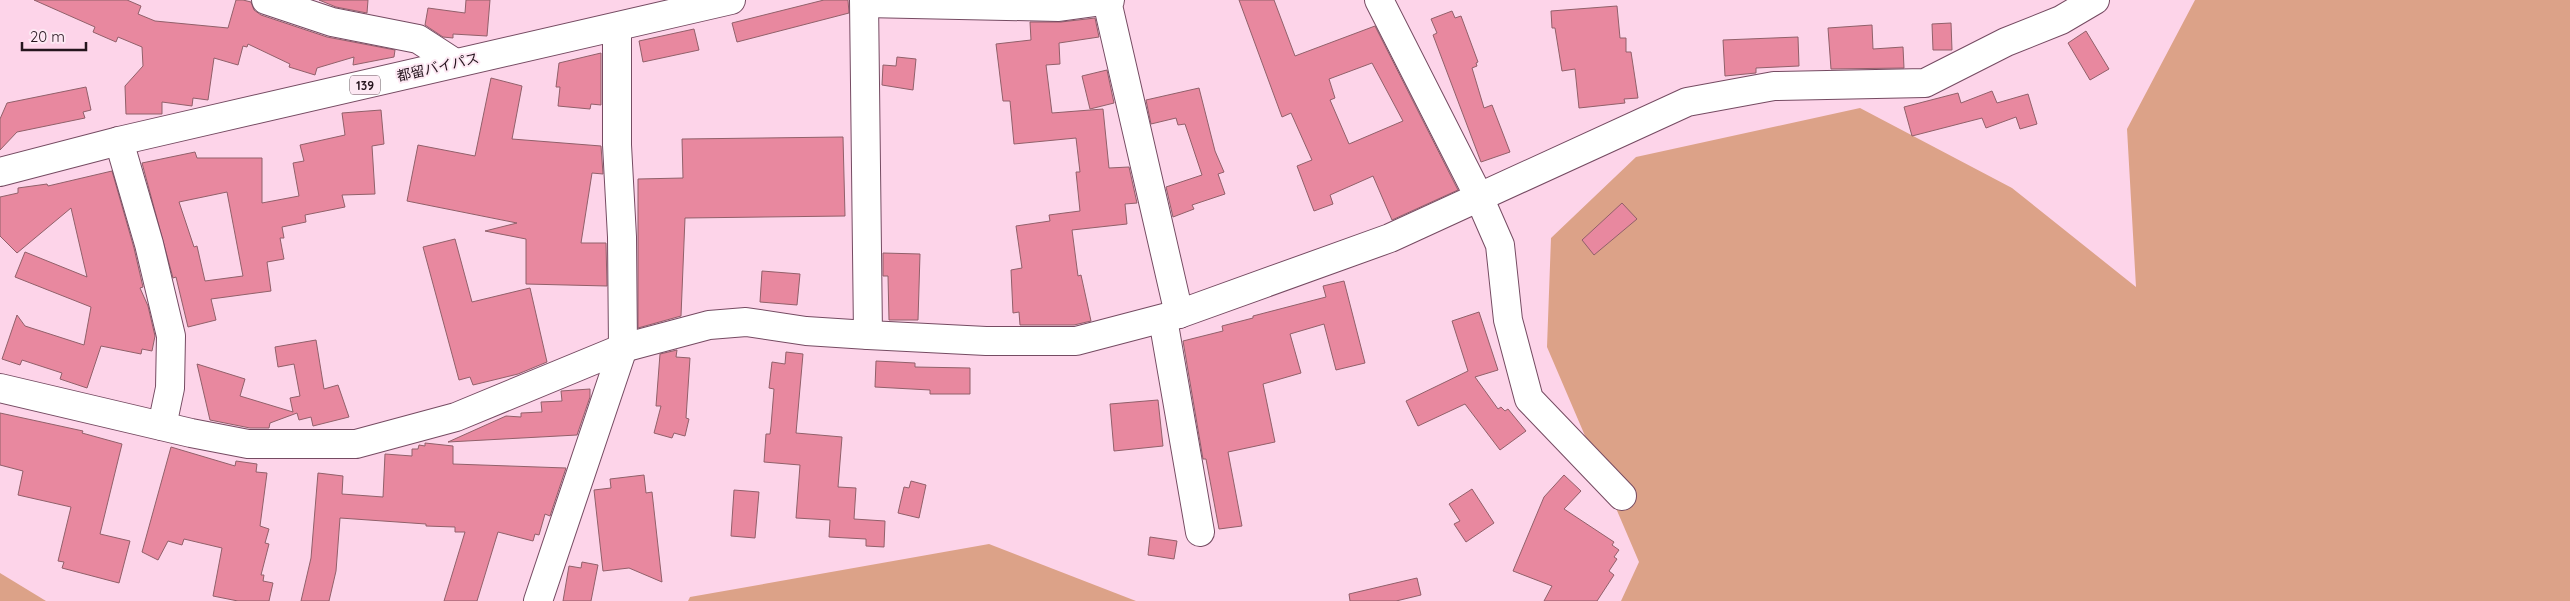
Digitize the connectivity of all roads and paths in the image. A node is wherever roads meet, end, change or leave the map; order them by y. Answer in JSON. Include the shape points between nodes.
{"nodes":[{"id":1,"x":266,"y":0,"type":"edge"},
{"id":2,"x":731,"y":0,"type":"edge"},
{"id":3,"x":1379,"y":0,"type":"edge"},
{"id":4,"x":2094,"y":0,"type":"edge"},
{"id":5,"x":864,"y":1,"type":"edge"},
{"id":6,"x":1109,"y":1,"type":"edge"},
{"id":7,"x":617,"y":28,"type":"junction"},
{"id":8,"x":454,"y":63,"type":"junction"},
{"id":9,"x":119,"y":142,"type":"junction"},
{"id":10,"x":0,"y":172,"type":"edge"},
{"id":11,"x":1479,"y":197,"type":"junction"},
{"id":12,"x":1171,"y":316,"type":"junction"},
{"id":13,"x":868,"y":335,"type":"junction"},
{"id":14,"x":623,"y":348,"type":"junction"},
{"id":15,"x":0,"y":388,"type":"edge"},
{"id":16,"x":162,"y":426,"type":"junction"},
{"id":17,"x":1622,"y":496,"type":"dead end"},
{"id":18,"x":1200,"y":532,"type":"dead end"},
{"id":19,"x":538,"y":601,"type":"edge"}],
"edges":[{"from":1,"to":8,"type":"main road","via":[[332,22],[418,39]]},
{"from":2,"to":7,"type":"main road","name":"都留バイパス","number":"139"},
{"from":3,"to":11,"type":"main road"},
{"from":4,"to":11,"type":"main road","via":[[2061,20],[2006,42],[1925,84],[1774,86],[1687,102]]},
{"from":5,"to":6,"type":"main road","via":[[1059,7]]},
{"from":5,"to":13,"type":"main road"},
{"from":6,"to":12,"type":"main road"},
{"from":7,"to":8,"type":"main road","name":"都留バイパス","number":"139"},
{"from":7,"to":14,"type":"main road"},
{"from":8,"to":9,"type":"main road","name":"都留バイパス","number":"139"},
{"from":9,"to":10,"type":"main road","name":"都留バイパス","number":"139"},
{"from":9,"to":16,"type":"main road","via":[[149,244],[171,336],[170,388]]},
{"from":11,"to":12,"type":"main road","via":[[1390,238]]},
{"from":11,"to":17,"type":"main road","via":[[1500,245],[1508,320],[1529,399]]},
{"from":12,"to":13,"type":"main road","via":[[1076,341],[986,341]]},
{"from":12,"to":18,"type":"main road"},
{"from":13,"to":14,"type":"main road","via":[[806,331],[746,322],[709,325]]},
{"from":14,"to":16,"type":"main road","via":[[456,417],[356,444],[248,444]]},
{"from":14,"to":19,"type":"main road"},
{"from":15,"to":16,"type":"main road"}]}
